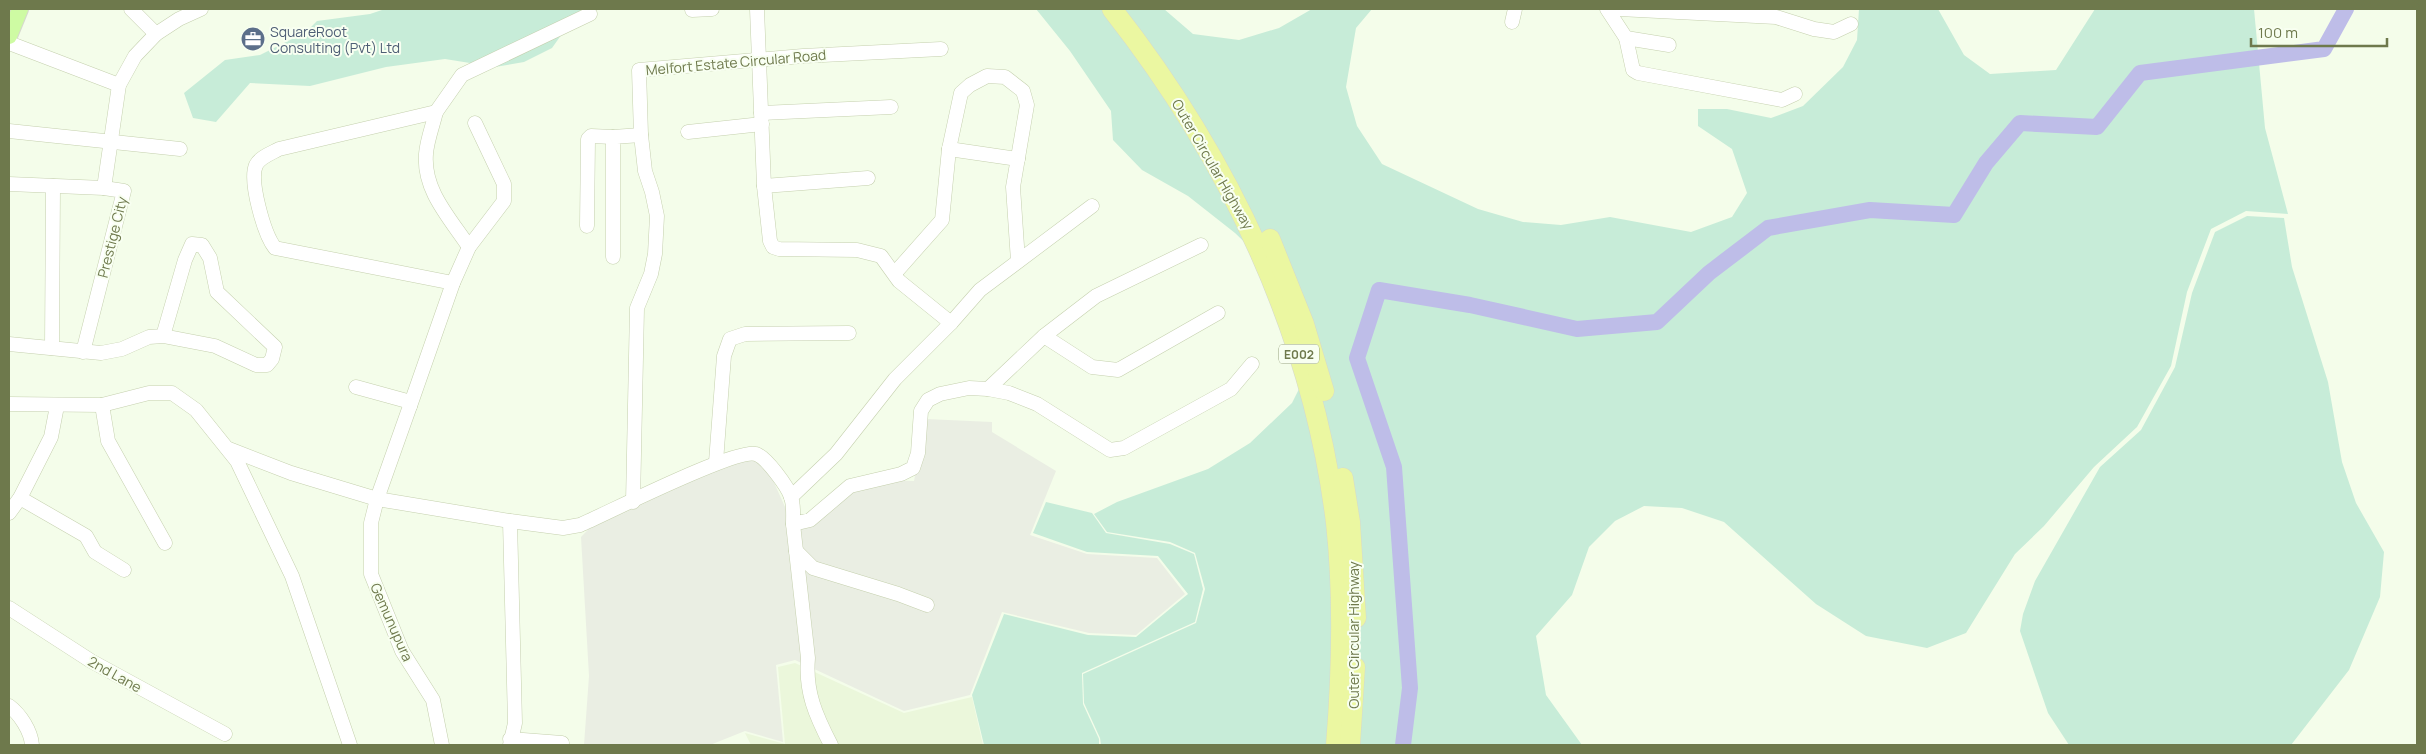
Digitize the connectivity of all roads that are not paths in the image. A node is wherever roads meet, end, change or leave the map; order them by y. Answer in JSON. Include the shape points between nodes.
{"nodes":[{"id":1,"x":130,"y":9,"type":"edge"},
{"id":2,"x":201,"y":9,"type":"edge"},
{"id":3,"x":712,"y":9,"type":"edge"},
{"id":4,"x":757,"y":9,"type":"edge"},
{"id":5,"x":1112,"y":9,"type":"edge"},
{"id":6,"x":1127,"y":9,"type":"edge"},
{"id":7,"x":1607,"y":9,"type":"edge"},
{"id":8,"x":1619,"y":9,"type":"edge"},
{"id":9,"x":692,"y":10,"type":"dead end"},
{"id":10,"x":15,"y":13,"type":"edge"},
{"id":11,"x":590,"y":14,"type":"dead end"},
{"id":12,"x":1851,"y":24,"type":"dead end"},
{"id":13,"x":156,"y":34,"type":"junction"},
{"id":14,"x":9,"y":36,"type":"edge"},
{"id":15,"x":1626,"y":38,"type":"junction"},
{"id":16,"x":9,"y":43,"type":"edge"},
{"id":17,"x":1668,"y":45,"type":"dead end"},
{"id":18,"x":940,"y":49,"type":"dead end"},
{"id":19,"x":759,"y":60,"type":"junction"},
{"id":20,"x":119,"y":85,"type":"junction"},
{"id":21,"x":1795,"y":94,"type":"dead end"},
{"id":22,"x":891,"y":107,"type":"dead end"},
{"id":23,"x":436,"y":112,"type":"junction"},
{"id":24,"x":761,"y":119,"type":"junction"},
{"id":25,"x":475,"y":123,"type":"dead end"},
{"id":26,"x":9,"y":131,"type":"edge"},
{"id":27,"x":688,"y":132,"type":"dead end"},
{"id":28,"x":641,"y":135,"type":"junction"},
{"id":29,"x":613,"y":138,"type":"junction"},
{"id":30,"x":110,"y":143,"type":"junction"},
{"id":31,"x":180,"y":149,"type":"dead end"},
{"id":32,"x":949,"y":149,"type":"junction"},
{"id":33,"x":1018,"y":159,"type":"junction"},
{"id":34,"x":868,"y":178,"type":"dead end"},
{"id":35,"x":9,"y":184,"type":"edge"},
{"id":36,"x":53,"y":186,"type":"junction"},
{"id":37,"x":764,"y":186,"type":"junction"},
{"id":38,"x":104,"y":188,"type":"junction"},
{"id":39,"x":1092,"y":206,"type":"dead end"},
{"id":40,"x":587,"y":226,"type":"dead end"},
{"id":41,"x":1201,"y":245,"type":"dead end"},
{"id":42,"x":469,"y":247,"type":"junction"},
{"id":43,"x":613,"y":257,"type":"dead end"},
{"id":44,"x":1018,"y":261,"type":"junction"},
{"id":45,"x":895,"y":273,"type":"junction"},
{"id":46,"x":453,"y":283,"type":"junction"},
{"id":47,"x":1218,"y":313,"type":"dead end"},
{"id":48,"x":951,"y":324,"type":"junction"},
{"id":49,"x":849,"y":333,"type":"dead end"},
{"id":50,"x":163,"y":336,"type":"junction"},
{"id":51,"x":1044,"y":336,"type":"junction"},
{"id":52,"x":9,"y":344,"type":"edge"},
{"id":53,"x":52,"y":348,"type":"junction"},
{"id":54,"x":83,"y":352,"type":"junction"},
{"id":55,"x":1252,"y":364,"type":"dead end"},
{"id":56,"x":356,"y":387,"type":"dead end"},
{"id":57,"x":988,"y":388,"type":"junction"},
{"id":58,"x":9,"y":404,"type":"edge"},
{"id":59,"x":102,"y":405,"type":"junction"},
{"id":60,"x":57,"y":406,"type":"junction"},
{"id":61,"x":410,"y":406,"type":"junction"},
{"id":62,"x":229,"y":449,"type":"junction"},
{"id":63,"x":716,"y":462,"type":"junction"},
{"id":64,"x":791,"y":497,"type":"junction"},
{"id":65,"x":20,"y":498,"type":"junction"},
{"id":66,"x":377,"y":499,"type":"junction"},
{"id":67,"x":633,"y":502,"type":"junction"},
{"id":68,"x":9,"y":513,"type":"edge"},
{"id":69,"x":510,"y":521,"type":"junction"},
{"id":70,"x":793,"y":524,"type":"junction"},
{"id":71,"x":165,"y":543,"type":"dead end"},
{"id":72,"x":796,"y":551,"type":"junction"},
{"id":73,"x":124,"y":570,"type":"dead end"},
{"id":74,"x":927,"y":605,"type":"dead end"},
{"id":75,"x":9,"y":608,"type":"edge"},
{"id":76,"x":9,"y":706,"type":"edge"},
{"id":77,"x":225,"y":734,"type":"dead end"},
{"id":78,"x":510,"y":742,"type":"edge"},
{"id":79,"x":562,"y":743,"type":"dead end"},
{"id":80,"x":32,"y":745,"type":"edge"},
{"id":81,"x":350,"y":745,"type":"edge"},
{"id":82,"x":442,"y":745,"type":"edge"},
{"id":83,"x":831,"y":745,"type":"edge"},
{"id":84,"x":1336,"y":745,"type":"edge"},
{"id":85,"x":1350,"y":745,"type":"edge"}],
"edges":[{"from":1,"to":13,"type":"street"},
{"from":2,"to":13,"type":"street"},
{"from":3,"to":9,"type":"street"},
{"from":4,"to":19,"type":"street"},
{"from":5,"to":84,"type":"highway","name":"Outer Circular Highway","number":"E002","via":[[1177,100],[1228,185],[1258,245],[1303,366],[1336,523],[1342,624]]},
{"from":6,"to":85,"type":"highway","name":"Outer Circular Highway","number":"E002","via":[[1206,122],[1240,178],[1292,290],[1317,363],[1338,450],[1351,539],[1356,626]]},
{"from":7,"to":15,"type":"street"},
{"from":8,"to":12,"type":"street","via":[[1776,17],[1814,30],[1834,32]]},
{"from":10,"to":14,"type":"main road"},
{"from":11,"to":23,"type":"street","via":[[462,75]]},
{"from":13,"to":20,"type":"street","via":[[135,56]]},
{"from":15,"to":17,"type":"street"},
{"from":15,"to":21,"type":"street","via":[[1634,70],[1638,73],[1782,100]]},
{"from":16,"to":20,"type":"street"},
{"from":18,"to":19,"type":"street","name":"Melfort Estate Circular Road"},
{"from":19,"to":24,"type":"street"},
{"from":19,"to":28,"type":"street","name":"Melfort Estate Circular Road","via":[[639,70]]},
{"from":20,"to":30,"type":"street"},
{"from":22,"to":24,"type":"street"},
{"from":23,"to":42,"type":"street","via":[[426,151],[425,171],[430,188]]},
{"from":23,"to":46,"type":"street","via":[[279,149],[256,164],[254,177],[260,215],[276,248]]},
{"from":24,"to":27,"type":"street"},
{"from":24,"to":37,"type":"street"},
{"from":25,"to":42,"type":"street","name":"Gemunupura","via":[[504,184],[504,201]]},
{"from":26,"to":30,"type":"street"},
{"from":28,"to":29,"type":"street"},
{"from":28,"to":67,"type":"street","name":"Melfort Estate Circular Road","via":[[644,171],[656,216],[651,274],[637,308]]},
{"from":29,"to":40,"type":"street","via":[[591,136],[588,139]]},
{"from":29,"to":43,"type":"street"},
{"from":30,"to":31,"type":"street"},
{"from":30,"to":38,"type":"street"},
{"from":32,"to":33,"type":"street"},
{"from":32,"to":33,"type":"street","via":[[961,93],[987,76],[1004,77],[1023,91],[1027,105]]},
{"from":32,"to":45,"type":"street","via":[[942,220]]},
{"from":33,"to":44,"type":"street","via":[[1013,187]]},
{"from":34,"to":37,"type":"street"},
{"from":35,"to":36,"type":"street","name":"Prestige City"},
{"from":36,"to":38,"type":"street","name":"Prestige City"},
{"from":36,"to":53,"type":"street"},
{"from":37,"to":45,"type":"street","via":[[773,247],[857,250],[881,256]]},
{"from":38,"to":54,"type":"street","name":"Prestige City","via":[[124,191]]},
{"from":39,"to":44,"type":"street"},
{"from":41,"to":51,"type":"street","via":[[1096,296]]},
{"from":42,"to":46,"type":"street","name":"Gemunupura"},
{"from":44,"to":48,"type":"street","via":[[980,290]]},
{"from":45,"to":48,"type":"street","via":[[899,281]]},
{"from":46,"to":61,"type":"street","name":"Gemunupura"},
{"from":47,"to":51,"type":"street","via":[[1118,370],[1092,367]]},
{"from":48,"to":64,"type":"street","via":[[894,379],[836,454]]},
{"from":49,"to":63,"type":"street","via":[[745,334],[730,339],[724,356]]},
{"from":50,"to":50,"type":"street","via":[[215,346],[256,365],[267,365],[275,347],[217,292],[210,258],[202,245],[192,244]]},
{"from":50,"to":54,"type":"street","via":[[149,336],[122,349]]},
{"from":51,"to":57,"type":"street"},
{"from":52,"to":53,"type":"street"},
{"from":53,"to":54,"type":"street"},
{"from":55,"to":57,"type":"street","via":[[1231,389],[1124,448],[1110,450],[1037,404]]},
{"from":56,"to":61,"type":"street","via":[[407,402]]},
{"from":57,"to":70,"type":"street","via":[[959,390],[928,400],[922,411],[918,453],[913,468],[850,486],[810,520]]},
{"from":58,"to":60,"type":"street"},
{"from":59,"to":60,"type":"street"},
{"from":59,"to":62,"type":"street","via":[[149,393],[172,393],[196,410]]},
{"from":59,"to":71,"type":"street","via":[[108,441]]},
{"from":60,"to":65,"type":"street","via":[[51,437]]},
{"from":61,"to":66,"type":"street","name":"Gemunupura"},
{"from":62,"to":66,"type":"street","via":[[291,473]]},
{"from":62,"to":81,"type":"street","via":[[292,576]]},
{"from":63,"to":64,"type":"street","via":[[746,453],[765,457]]},
{"from":63,"to":67,"type":"street"},
{"from":64,"to":70,"type":"street"},
{"from":65,"to":68,"type":"street"},
{"from":65,"to":73,"type":"street","via":[[86,536],[96,552]]},
{"from":66,"to":69,"type":"street"},
{"from":66,"to":82,"type":"street","name":"Gemunupura","via":[[371,523],[371,574],[402,651],[433,700]]},
{"from":67,"to":69,"type":"street","via":[[580,525],[563,528]]},
{"from":69,"to":78,"type":"street","via":[[515,713]]},
{"from":70,"to":72,"type":"street"},
{"from":72,"to":74,"type":"street","via":[[813,568]]},
{"from":72,"to":83,"type":"street","via":[[813,710]]},
{"from":75,"to":77,"type":"street","name":"2nd Lane","via":[[91,661]]},
{"from":76,"to":80,"type":"street","via":[[18,713]]},
{"from":78,"to":79,"type":"street"}]}
